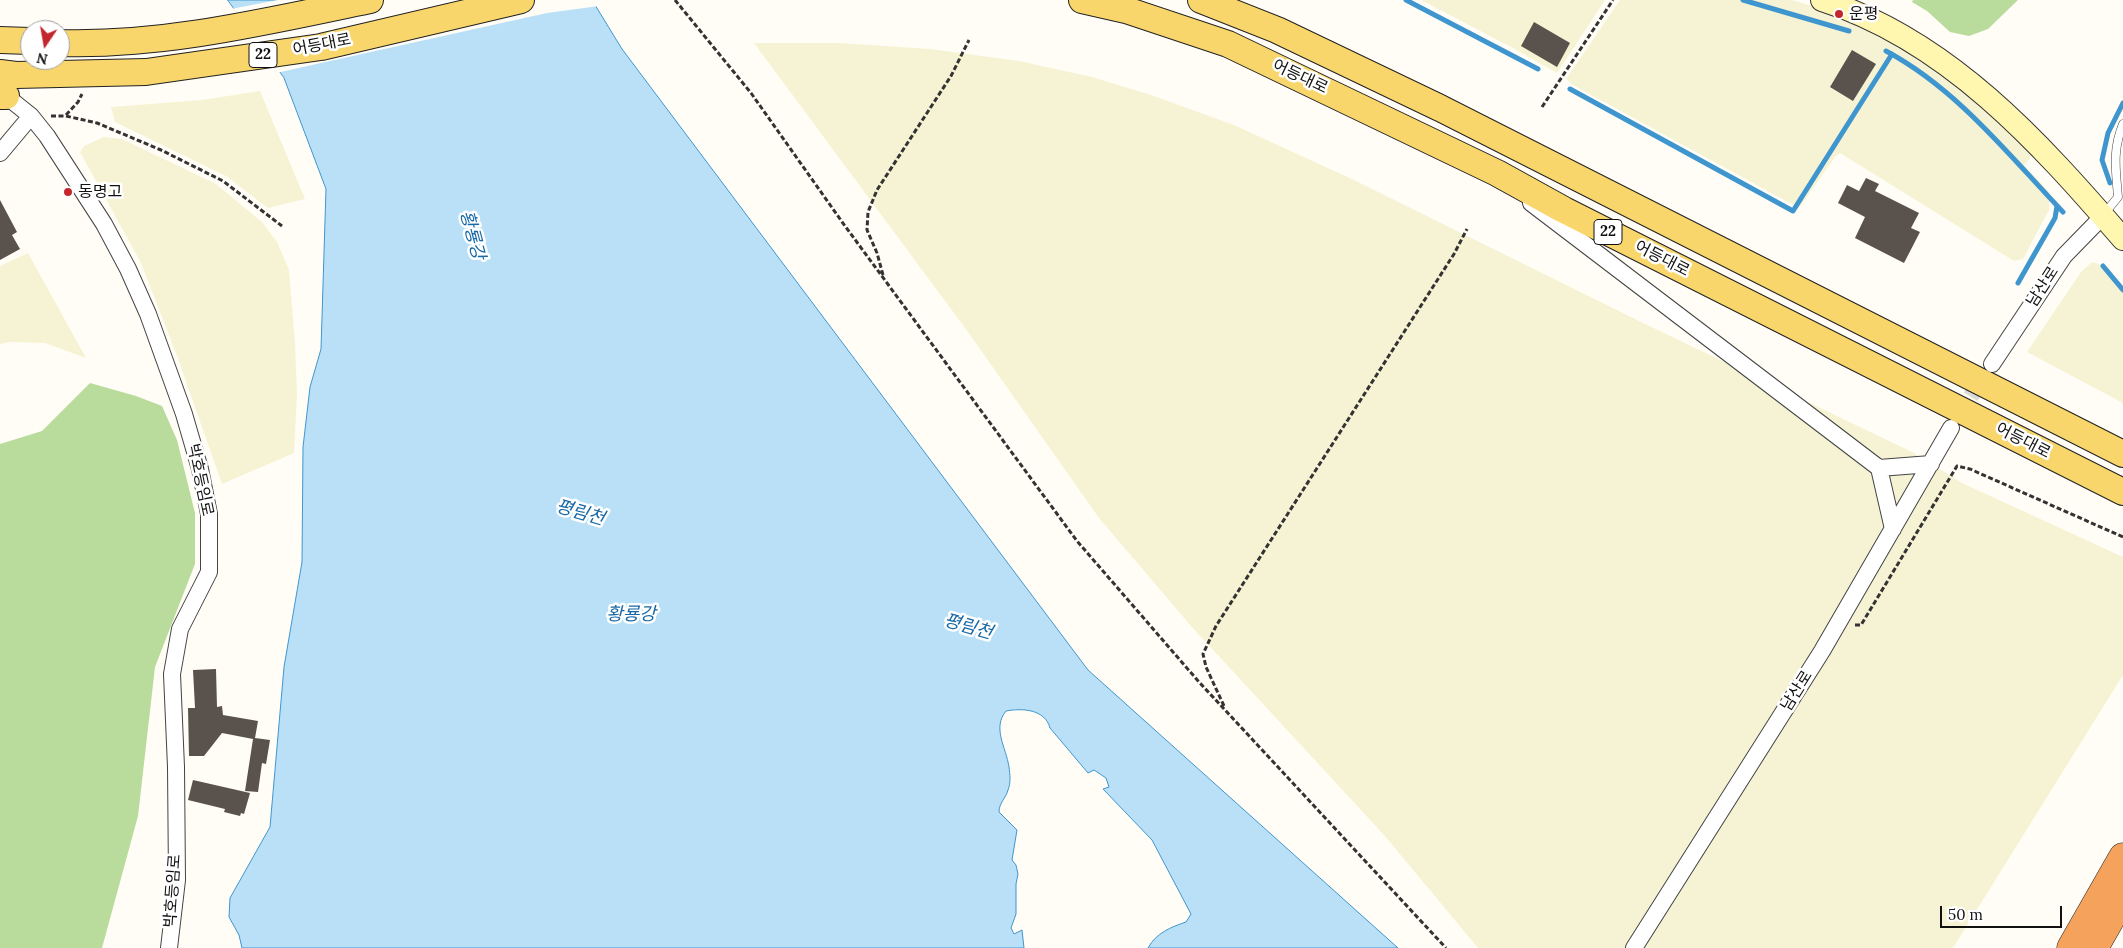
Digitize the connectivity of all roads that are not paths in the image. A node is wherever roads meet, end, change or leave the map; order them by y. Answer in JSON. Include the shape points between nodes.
{"nodes":[{"id":1,"x":370,"y":0,"type":"edge"},
{"id":2,"x":521,"y":0,"type":"edge"},
{"id":3,"x":1082,"y":0,"type":"edge"},
{"id":4,"x":1201,"y":0,"type":"edge"},
{"id":5,"x":1822,"y":0,"type":"edge"},
{"id":6,"x":0,"y":40,"type":"edge"},
{"id":7,"x":20,"y":41,"type":"edge"},
{"id":8,"x":70,"y":43,"type":"edge"},
{"id":9,"x":1,"y":89,"type":"edge"},
{"id":10,"x":32,"y":116,"type":"junction"},
{"id":11,"x":2123,"y":124,"type":"edge"},
{"id":12,"x":0,"y":153,"type":"edge"},
{"id":13,"x":1479,"y":164,"type":"junction"},
{"id":14,"x":2103,"y":216,"type":"junction"},
{"id":15,"x":2123,"y":240,"type":"edge"},
{"id":16,"x":1992,"y":364,"type":"tunnel mouth"},
{"id":17,"x":1951,"y":428,"type":"tunnel mouth"},
{"id":18,"x":2123,"y":454,"type":"edge"},
{"id":19,"x":1931,"y":464,"type":"junction"},
{"id":20,"x":1879,"y":468,"type":"junction"},
{"id":21,"x":2123,"y":492,"type":"edge"},
{"id":22,"x":1893,"y":528,"type":"junction"},
{"id":23,"x":2123,"y":857,"type":"edge"},
{"id":24,"x":2123,"y":897,"type":"edge"},
{"id":25,"x":169,"y":948,"type":"edge"},
{"id":26,"x":1634,"y":948,"type":"edge"},
{"id":27,"x":2071,"y":948,"type":"edge"},
{"id":28,"x":2094,"y":948,"type":"edge"}],
"edges":[{"from":1,"to":8,"type":"main road","number":"22","via":[[219,31]]},
{"from":2,"to":9,"type":"main road","name":"어등대로","number":"22","via":[[320,47],[146,72],[16,75]]},
{"from":3,"to":13,"type":"main road","name":"어등대로","number":"22","via":[[1126,10],[1228,44]]},
{"from":4,"to":18,"type":"main road","name":"어등대로","number":"22","via":[[1277,30],[1440,108]]},
{"from":5,"to":14,"type":"main road","via":[[1852,8],[1908,38],[1954,69],[1994,102]]},
{"from":6,"to":7,"type":"main road"},
{"from":9,"to":10,"type":"street","name":"박호등임로"},
{"from":10,"to":12,"type":"street"},
{"from":10,"to":25,"type":"street","name":"박호등임로","via":[[104,224],[128,269],[184,414],[209,514],[209,572],[180,629],[172,674],[176,880]]},
{"from":11,"to":14,"type":"lane","via":[[2114,156],[2118,197]]},
{"from":13,"to":20,"type":"street"},
{"from":13,"to":21,"type":"main road","name":"어등대로","number":"22"},
{"from":14,"to":15,"type":"main road"},
{"from":14,"to":16,"type":"street","name":"남산로","via":[[2064,256]]},
{"from":17,"to":19,"type":"street","name":"남산로"},
{"from":19,"to":20,"type":"street"},
{"from":19,"to":22,"type":"street","name":"남산로"},
{"from":20,"to":22,"type":"street"},
{"from":22,"to":26,"type":"street","name":"남산로","via":[[1837,625]]},
{"from":23,"to":27,"type":"highway"},
{"from":24,"to":28,"type":"highway"}]}
